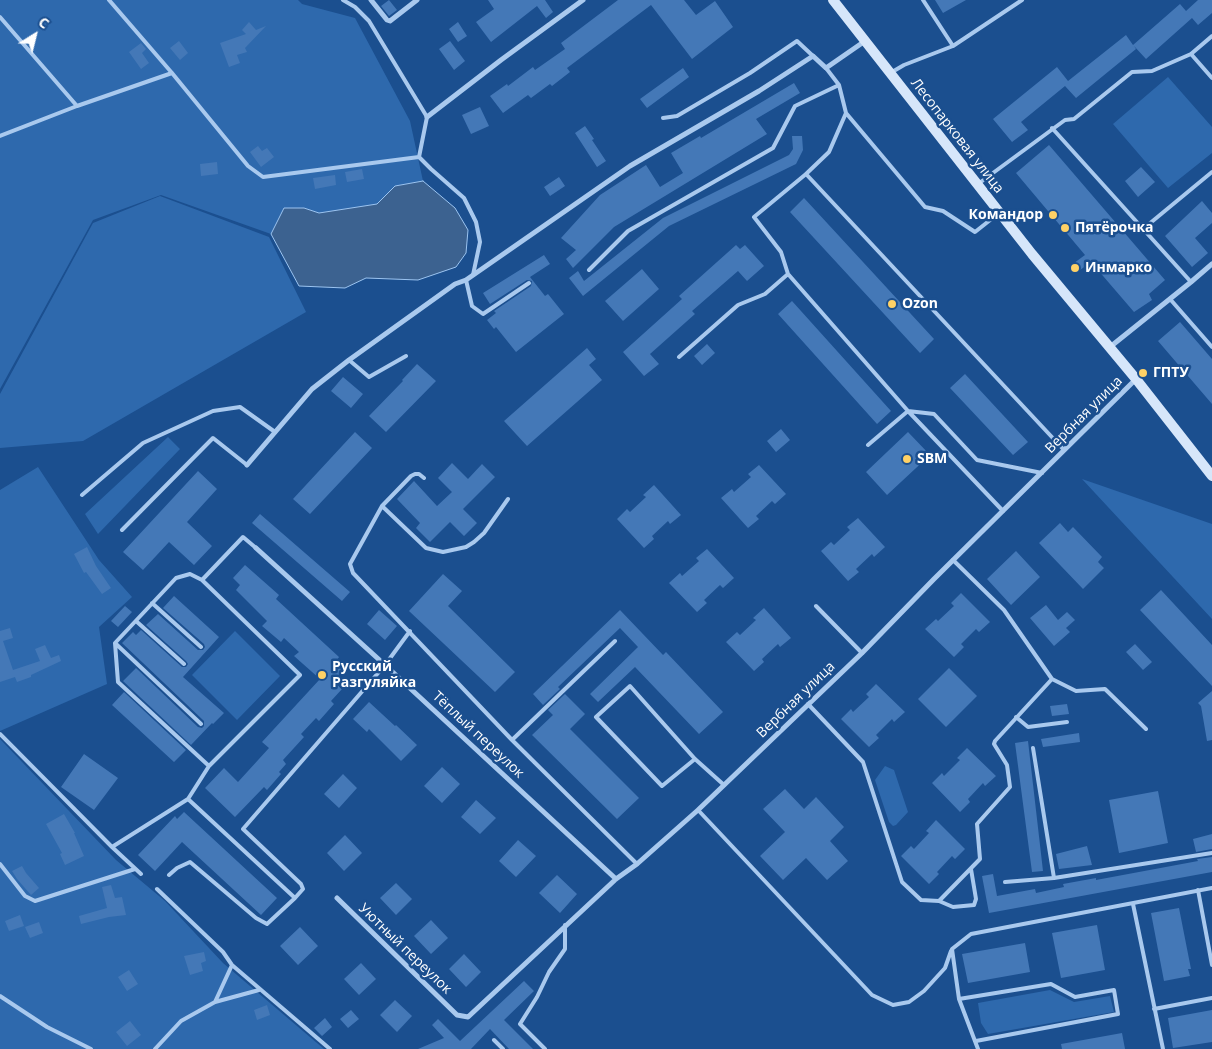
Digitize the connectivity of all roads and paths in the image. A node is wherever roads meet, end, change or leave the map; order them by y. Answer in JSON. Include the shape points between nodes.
{"nodes":[{"id":1,"x":109,"y":0,"type":"edge"},
{"id":2,"x":343,"y":0,"type":"edge"},
{"id":3,"x":371,"y":0,"type":"edge"},
{"id":4,"x":417,"y":0,"type":"edge"},
{"id":5,"x":583,"y":0,"type":"edge"},
{"id":6,"x":833,"y":0,"type":"edge"},
{"id":7,"x":923,"y":0,"type":"edge"},
{"id":8,"x":1022,"y":0,"type":"edge"},
{"id":9,"x":0,"y":17,"type":"edge"},
{"id":10,"x":1212,"y":36,"type":"edge"},
{"id":11,"x":865,"y":41,"type":"junction"},
{"id":12,"x":953,"y":46,"type":"junction"},
{"id":13,"x":1191,"y":54,"type":"junction"},
{"id":14,"x":813,"y":56,"type":"junction"},
{"id":15,"x":826,"y":68,"type":"junction"},
{"id":16,"x":172,"y":73,"type":"junction"},
{"id":17,"x":890,"y":74,"type":"junction"},
{"id":18,"x":1212,"y":78,"type":"edge"},
{"id":19,"x":840,"y":85,"type":"junction"},
{"id":20,"x":77,"y":106,"type":"junction"},
{"id":21,"x":846,"y":113,"type":"junction"},
{"id":22,"x":427,"y":116,"type":"junction"},
{"id":23,"x":663,"y":118,"type":"dead end"},
{"id":24,"x":1052,"y":128,"type":"junction"},
{"id":25,"x":0,"y":136,"type":"edge"},
{"id":26,"x":419,"y":157,"type":"junction"},
{"id":27,"x":1212,"y":172,"type":"edge"},
{"id":28,"x":806,"y":174,"type":"junction"},
{"id":29,"x":978,"y":184,"type":"junction"},
{"id":30,"x":1000,"y":212,"type":"junction"},
{"id":31,"x":1143,"y":229,"type":"junction"},
{"id":32,"x":1212,"y":264,"type":"edge"},
{"id":33,"x":589,"y":270,"type":"dead end"},
{"id":34,"x":788,"y":274,"type":"junction"},
{"id":35,"x":473,"y":276,"type":"junction"},
{"id":36,"x":466,"y":280,"type":"junction"},
{"id":37,"x":1192,"y":282,"type":"junction"},
{"id":38,"x":529,"y":283,"type":"dead end"},
{"id":39,"x":1170,"y":299,"type":"junction"},
{"id":40,"x":1110,"y":347,"type":"junction"},
{"id":41,"x":1212,"y":347,"type":"edge"},
{"id":42,"x":406,"y":356,"type":"dead end"},
{"id":43,"x":679,"y":357,"type":"dead end"},
{"id":44,"x":348,"y":360,"type":"junction"},
{"id":45,"x":1136,"y":379,"type":"junction"},
{"id":46,"x":908,"y":411,"type":"junction"},
{"id":47,"x":275,"y":432,"type":"junction"},
{"id":48,"x":868,"y":445,"type":"dead end"},
{"id":49,"x":1064,"y":450,"type":"junction"},
{"id":50,"x":247,"y":465,"type":"joint"},
{"id":51,"x":1042,"y":474,"type":"junction"},
{"id":52,"x":1212,"y":476,"type":"edge"},
{"id":53,"x":424,"y":478,"type":"dead end"},
{"id":54,"x":82,"y":495,"type":"dead end"},
{"id":55,"x":508,"y":499,"type":"dead end"},
{"id":56,"x":382,"y":506,"type":"junction"},
{"id":57,"x":1003,"y":511,"type":"junction"},
{"id":58,"x":122,"y":530,"type":"dead end"},
{"id":59,"x":256,"y":548,"type":"joint"},
{"id":60,"x":953,"y":560,"type":"junction"},
{"id":61,"x":202,"y":580,"type":"junction"},
{"id":62,"x":152,"y":603,"type":"junction"},
{"id":63,"x":816,"y":606,"type":"dead end"},
{"id":64,"x":136,"y":621,"type":"junction"},
{"id":65,"x":410,"y":631,"type":"junction"},
{"id":66,"x":615,"y":641,"type":"dead end"},
{"id":67,"x":115,"y":643,"type":"junction"},
{"id":68,"x":201,"y":647,"type":"dead end"},
{"id":69,"x":862,"y":653,"type":"junction"},
{"id":70,"x":184,"y":664,"type":"dead end"},
{"id":71,"x":385,"y":665,"type":"junction"},
{"id":72,"x":1052,"y":679,"type":"junction"},
{"id":73,"x":808,"y":704,"type":"junction"},
{"id":74,"x":1016,"y":717,"type":"junction"},
{"id":75,"x":1067,"y":722,"type":"dead end"},
{"id":76,"x":201,"y":724,"type":"dead end"},
{"id":77,"x":1146,"y":729,"type":"dead end"},
{"id":78,"x":0,"y":734,"type":"edge"},
{"id":79,"x":512,"y":740,"type":"junction"},
{"id":80,"x":1033,"y":748,"type":"dead end"},
{"id":81,"x":695,"y":759,"type":"junction"},
{"id":82,"x":209,"y":766,"type":"junction"},
{"id":83,"x":724,"y":785,"type":"junction"},
{"id":84,"x":188,"y":799,"type":"junction"},
{"id":85,"x":698,"y":810,"type":"junction"},
{"id":86,"x":112,"y":847,"type":"junction"},
{"id":87,"x":1212,"y":853,"type":"edge"},
{"id":88,"x":0,"y":864,"type":"edge"},
{"id":89,"x":638,"y":864,"type":"junction"},
{"id":90,"x":135,"y":869,"type":"junction"},
{"id":91,"x":971,"y":869,"type":"junction"},
{"id":92,"x":141,"y":874,"type":"dead end"},
{"id":93,"x":168,"y":875,"type":"dead end"},
{"id":94,"x":1054,"y":878,"type":"junction"},
{"id":95,"x":616,"y":879,"type":"junction"},
{"id":96,"x":1005,"y":882,"type":"dead end"},
{"id":97,"x":1212,"y":888,"type":"edge"},
{"id":98,"x":157,"y":889,"type":"dead end"},
{"id":99,"x":1198,"y":890,"type":"junction"},
{"id":100,"x":295,"y":898,"type":"junction"},
{"id":101,"x":337,"y":898,"type":"dead end"},
{"id":102,"x":939,"y":901,"type":"junction"},
{"id":103,"x":1133,"y":904,"type":"junction"},
{"id":104,"x":565,"y":925,"type":"junction"},
{"id":105,"x":952,"y":949,"type":"junction"},
{"id":106,"x":1211,"y":958,"type":"edge"},
{"id":107,"x":232,"y":965,"type":"junction"},
{"id":108,"x":1212,"y":965,"type":"edge"},
{"id":109,"x":260,"y":990,"type":"junction"},
{"id":110,"x":0,"y":996,"type":"edge"},
{"id":111,"x":1212,"y":998,"type":"edge"},
{"id":112,"x":959,"y":999,"type":"junction"},
{"id":113,"x":215,"y":1002,"type":"junction"},
{"id":114,"x":1154,"y":1009,"type":"junction"},
{"id":115,"x":457,"y":1016,"type":"joint"},
{"id":116,"x":494,"y":1040,"type":"dead end"},
{"id":117,"x":976,"y":1041,"type":"junction"},
{"id":118,"x":91,"y":1049,"type":"edge"},
{"id":119,"x":155,"y":1049,"type":"edge"},
{"id":120,"x":330,"y":1049,"type":"edge"},
{"id":121,"x":503,"y":1049,"type":"edge"},
{"id":122,"x":544,"y":1049,"type":"edge"},
{"id":123,"x":978,"y":1049,"type":"edge"},
{"id":124,"x":1163,"y":1049,"type":"edge"}],
"edges":[{"from":1,"to":16,"type":"lane"},
{"from":2,"to":22,"type":"lane","via":[[369,21]]},
{"from":3,"to":4,"type":"street","via":[[390,21]]},
{"from":5,"to":22,"type":"street"},
{"from":6,"to":11,"type":"main road","name":"Лесопарковая улица"},
{"from":7,"to":12,"type":"lane"},
{"from":8,"to":12,"type":"lane"},
{"from":9,"to":20,"type":"lane"},
{"from":10,"to":13,"type":"lane"},
{"from":11,"to":15,"type":"street"},
{"from":11,"to":17,"type":"main road","name":"Лесопарковая улица"},
{"from":12,"to":17,"type":"lane","via":[[904,65]]},
{"from":13,"to":18,"type":"lane"},
{"from":13,"to":24,"type":"lane","via":[[1152,71],[1132,72],[1074,119]]},
{"from":14,"to":15,"type":"street"},
{"from":14,"to":23,"type":"lane","via":[[797,41],[677,116]]},
{"from":14,"to":35,"type":"street","via":[[630,166]]},
{"from":15,"to":19,"type":"lane"},
{"from":16,"to":20,"type":"lane"},
{"from":16,"to":26,"type":"lane","via":[[248,166],[263,177]]},
{"from":17,"to":29,"type":"main road","name":"Лесопарковая улица"},
{"from":19,"to":21,"type":"lane"},
{"from":19,"to":33,"type":"lane","via":[[795,106],[773,148],[628,231]]},
{"from":20,"to":25,"type":"lane"},
{"from":21,"to":28,"type":"lane","via":[[830,152]]},
{"from":21,"to":30,"type":"lane","via":[[925,207],[943,211],[975,232]]},
{"from":22,"to":26,"type":"lane"},
{"from":24,"to":29,"type":"lane"},
{"from":24,"to":31,"type":"lane"},
{"from":26,"to":35,"type":"lane","via":[[464,198],[476,222],[480,242]]},
{"from":27,"to":31,"type":"lane"},
{"from":28,"to":34,"type":"lane","via":[[754,217],[781,252]]},
{"from":28,"to":49,"type":"lane"},
{"from":29,"to":30,"type":"main road","name":"Лесопарковая улица"},
{"from":30,"to":40,"type":"main road","name":"Лесопарковая улица"},
{"from":31,"to":37,"type":"lane"},
{"from":32,"to":37,"type":"street"},
{"from":34,"to":43,"type":"lane","via":[[765,294],[738,305]]},
{"from":34,"to":46,"type":"lane"},
{"from":35,"to":36,"type":"street"},
{"from":36,"to":38,"type":"lane","via":[[472,306],[483,314]]},
{"from":36,"to":44,"type":"street","via":[[455,284]]},
{"from":37,"to":39,"type":"street"},
{"from":39,"to":40,"type":"street"},
{"from":39,"to":41,"type":"lane"},
{"from":40,"to":45,"type":"main road","name":"Лесопарковая улица"},
{"from":42,"to":44,"type":"lane","via":[[369,377]]},
{"from":44,"to":47,"type":"street","via":[[312,390]]},
{"from":45,"to":49,"type":"street","name":"Вербная улица"},
{"from":45,"to":52,"type":"main road","name":"Лесопарковая улица"},
{"from":46,"to":48,"type":"lane"},
{"from":46,"to":51,"type":"lane","via":[[934,414],[977,460]]},
{"from":46,"to":57,"type":"lane"},
{"from":47,"to":50,"type":"street"},
{"from":47,"to":54,"type":"lane","via":[[240,408],[213,411],[143,443]]},
{"from":49,"to":51,"type":"street","name":"Вербная улица"},
{"from":50,"to":58,"type":"lane","via":[[213,438]]},
{"from":51,"to":57,"type":"street","name":"Вербная улица"},
{"from":53,"to":56,"type":"lane","via":[[419,474],[410,476]]},
{"from":55,"to":56,"type":"lane","via":[[474,542],[443,552],[426,548]]},
{"from":56,"to":65,"type":"lane","via":[[350,564],[353,573]]},
{"from":57,"to":60,"type":"street","name":"Вербная улица"},
{"from":59,"to":61,"type":"lane","via":[[243,537]]},
{"from":59,"to":71,"type":"street","name":"Тёплый переулок"},
{"from":60,"to":69,"type":"street","name":"Вербная улица"},
{"from":60,"to":72,"type":"lane","via":[[1004,610]]},
{"from":61,"to":62,"type":"lane","via":[[190,574],[176,578]]},
{"from":61,"to":82,"type":"lane","via":[[300,675]]},
{"from":62,"to":64,"type":"lane"},
{"from":62,"to":68,"type":"lane"},
{"from":63,"to":69,"type":"lane"},
{"from":64,"to":67,"type":"lane"},
{"from":64,"to":70,"type":"lane"},
{"from":65,"to":71,"type":"lane"},
{"from":65,"to":79,"type":"lane"},
{"from":66,"to":79,"type":"lane"},
{"from":67,"to":76,"type":"lane"},
{"from":67,"to":82,"type":"lane","via":[[118,682]]},
{"from":69,"to":73,"type":"street","name":"Вербная улица"},
{"from":71,"to":95,"type":"street","name":"Тёплый переулок"},
{"from":71,"to":100,"type":"lane","via":[[243,828],[301,884],[303,889]]},
{"from":72,"to":74,"type":"lane"},
{"from":72,"to":77,"type":"lane","via":[[1076,691],[1105,689]]},
{"from":73,"to":83,"type":"street","name":"Вербная улица"},
{"from":73,"to":102,"type":"lane","via":[[863,762],[902,882],[921,900]]},
{"from":74,"to":75,"type":"lane","via":[[1028,727]]},
{"from":74,"to":91,"type":"lane","via":[[994,744],[1007,765],[1010,787],[977,824],[980,859]]},
{"from":78,"to":86,"type":"lane"},
{"from":79,"to":89,"type":"lane"},
{"from":80,"to":94,"type":"lane"},
{"from":81,"to":81,"type":"lane","via":[[630,686],[596,718],[662,786]]},
{"from":81,"to":83,"type":"lane"},
{"from":82,"to":84,"type":"lane"},
{"from":83,"to":85,"type":"street","name":"Вербная улица"},
{"from":84,"to":86,"type":"lane"},
{"from":84,"to":100,"type":"lane"},
{"from":85,"to":89,"type":"street","name":"Вербная улица"},
{"from":85,"to":105,"type":"lane","via":[[872,995],[893,1005],[909,1002],[945,968]]},
{"from":86,"to":90,"type":"lane"},
{"from":87,"to":94,"type":"lane"},
{"from":88,"to":90,"type":"lane","via":[[25,896],[35,901]]},
{"from":89,"to":95,"type":"street","name":"Вербная улица"},
{"from":90,"to":92,"type":"lane"},
{"from":91,"to":102,"type":"lane"},
{"from":91,"to":102,"type":"lane","via":[[974,904],[953,907]]},
{"from":93,"to":100,"type":"lane","via":[[190,862],[256,918],[268,924]]},
{"from":94,"to":96,"type":"lane"},
{"from":95,"to":104,"type":"street","name":"Вербная улица"},
{"from":97,"to":99,"type":"lane"},
{"from":98,"to":107,"type":"lane"},
{"from":99,"to":103,"type":"lane"},
{"from":99,"to":106,"type":"lane"},
{"from":101,"to":115,"type":"street","name":"Уютный переулок"},
{"from":103,"to":105,"type":"lane","via":[[971,934]]},
{"from":103,"to":114,"type":"lane"},
{"from":104,"to":115,"type":"street","name":"Вербная улица","via":[[468,1017]]},
{"from":104,"to":122,"type":"lane","via":[[565,949],[520,1024]]},
{"from":105,"to":112,"type":"lane"},
{"from":106,"to":108,"type":"lane"},
{"from":107,"to":109,"type":"lane"},
{"from":107,"to":113,"type":"lane"},
{"from":109,"to":113,"type":"lane"},
{"from":109,"to":120,"type":"lane"},
{"from":110,"to":118,"type":"lane","via":[[47,1027]]},
{"from":111,"to":114,"type":"lane"},
{"from":112,"to":117,"type":"lane"},
{"from":112,"to":117,"type":"lane","via":[[1051,984],[1075,997],[1114,990],[1118,1014]]},
{"from":113,"to":119,"type":"lane","via":[[181,1021]]},
{"from":114,"to":124,"type":"lane"},
{"from":116,"to":121,"type":"lane"},
{"from":117,"to":123,"type":"lane"}]}
